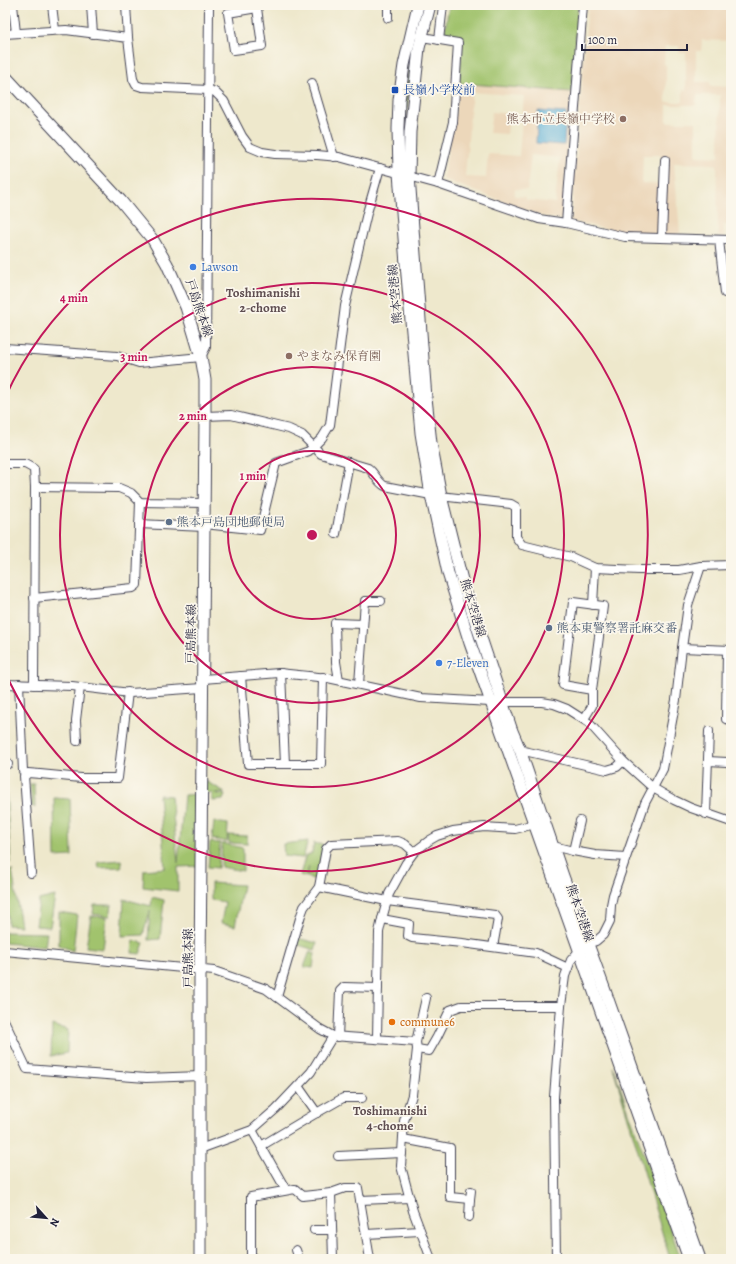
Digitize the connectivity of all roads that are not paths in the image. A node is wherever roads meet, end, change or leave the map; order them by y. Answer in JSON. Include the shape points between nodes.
{"nodes":[{"id":1,"x":13,"y":5,"type":"edge"},
{"id":2,"x":52,"y":5,"type":"edge"},
{"id":3,"x":91,"y":5,"type":"edge"},
{"id":4,"x":126,"y":5,"type":"edge"},
{"id":5,"x":209,"y":5,"type":"edge"},
{"id":6,"x":388,"y":5,"type":"edge"},
{"id":7,"x":418,"y":5,"type":"edge"},
{"id":8,"x":430,"y":5,"type":"edge"},
{"id":9,"x":443,"y":5,"type":"edge"},
{"id":10,"x":583,"y":5,"type":"edge"},
{"id":11,"x":257,"y":7,"type":"edge"},
{"id":12,"x":388,"y":18,"type":"dead end"},
{"id":13,"x":54,"y":30,"type":"junction"},
{"id":14,"x":16,"y":33,"type":"junction"},
{"id":15,"x":5,"y":34,"type":"edge"},
{"id":16,"x":93,"y":34,"type":"junction"},
{"id":17,"x":422,"y":37,"type":"junction"},
{"id":18,"x":128,"y":38,"type":"junction"},
{"id":19,"x":439,"y":40,"type":"junction"},
{"id":20,"x":5,"y":76,"type":"edge"},
{"id":21,"x":312,"y":83,"type":"dead end"},
{"id":22,"x":209,"y":90,"type":"junction"},
{"id":23,"x":334,"y":157,"type":"junction"},
{"id":24,"x":665,"y":160,"type":"dead end"},
{"id":25,"x":380,"y":168,"type":"junction"},
{"id":26,"x":404,"y":175,"type":"junction"},
{"id":27,"x":438,"y":184,"type":"junction"},
{"id":28,"x":566,"y":224,"type":"junction"},
{"id":29,"x":662,"y":237,"type":"junction"},
{"id":30,"x":719,"y":240,"type":"junction"},
{"id":31,"x":731,"y":240,"type":"edge"},
{"id":32,"x":731,"y":293,"type":"edge"},
{"id":33,"x":5,"y":348,"type":"edge"},
{"id":34,"x":201,"y":357,"type":"junction"},
{"id":35,"x":205,"y":416,"type":"junction"},
{"id":36,"x":313,"y":447,"type":"junction"},
{"id":37,"x":349,"y":462,"type":"junction"},
{"id":38,"x":5,"y":464,"type":"edge"},
{"id":39,"x":35,"y":487,"type":"junction"},
{"id":40,"x":436,"y":496,"type":"junction"},
{"id":41,"x":140,"y":502,"type":"junction"},
{"id":42,"x":204,"y":503,"type":"junction"},
{"id":43,"x":139,"y":524,"type":"junction"},
{"id":44,"x":204,"y":525,"type":"junction"},
{"id":45,"x":336,"y":534,"type":"dead end"},
{"id":46,"x":731,"y":565,"type":"edge"},
{"id":47,"x":701,"y":566,"type":"junction"},
{"id":48,"x":595,"y":568,"type":"junction"},
{"id":49,"x":34,"y":598,"type":"junction"},
{"id":50,"x":381,"y":601,"type":"dead end"},
{"id":51,"x":593,"y":605,"type":"junction"},
{"id":52,"x":363,"y":624,"type":"junction"},
{"id":53,"x":682,"y":648,"type":"junction"},
{"id":54,"x":729,"y":650,"type":"edge"},
{"id":55,"x":281,"y":673,"type":"junction"},
{"id":56,"x":241,"y":676,"type":"junction"},
{"id":57,"x":323,"y":677,"type":"junction"},
{"id":58,"x":340,"y":680,"type":"junction"},
{"id":59,"x":5,"y":684,"type":"edge"},
{"id":60,"x":19,"y":684,"type":"junction"},
{"id":61,"x":203,"y":684,"type":"junction"},
{"id":62,"x":359,"y":684,"type":"junction"},
{"id":63,"x":34,"y":685,"type":"junction"},
{"id":64,"x":80,"y":687,"type":"junction"},
{"id":65,"x":592,"y":690,"type":"junction"},
{"id":66,"x":128,"y":692,"type":"junction"},
{"id":67,"x":502,"y":701,"type":"junction"},
{"id":68,"x":490,"y":702,"type":"junction"},
{"id":69,"x":584,"y":719,"type":"junction"},
{"id":70,"x":731,"y":720,"type":"edge"},
{"id":71,"x":709,"y":731,"type":"dead end"},
{"id":72,"x":77,"y":741,"type":"dead end"},
{"id":73,"x":520,"y":750,"type":"junction"},
{"id":74,"x":623,"y":761,"type":"junction"},
{"id":75,"x":708,"y":761,"type":"junction"},
{"id":76,"x":285,"y":764,"type":"junction"},
{"id":77,"x":731,"y":764,"type":"edge"},
{"id":78,"x":26,"y":775,"type":"junction"},
{"id":79,"x":653,"y":788,"type":"junction"},
{"id":80,"x":706,"y":814,"type":"junction"},
{"id":81,"x":580,"y":821,"type":"dead end"},
{"id":82,"x":731,"y":822,"type":"edge"},
{"id":83,"x":535,"y":824,"type":"junction"},
{"id":84,"x":553,"y":846,"type":"junction"},
{"id":85,"x":573,"y":851,"type":"junction"},
{"id":86,"x":414,"y":852,"type":"junction"},
{"id":87,"x":626,"y":857,"type":"junction"},
{"id":88,"x":31,"y":873,"type":"dead end"},
{"id":89,"x":319,"y":888,"type":"junction"},
{"id":90,"x":387,"y":901,"type":"junction"},
{"id":91,"x":382,"y":919,"type":"junction"},
{"id":92,"x":492,"y":947,"type":"junction"},
{"id":93,"x":583,"y":947,"type":"junction"},
{"id":94,"x":5,"y":951,"type":"edge"},
{"id":95,"x":568,"y":968,"type":"junction"},
{"id":96,"x":200,"y":969,"type":"junction"},
{"id":97,"x":378,"y":988,"type":"junction"},
{"id":98,"x":277,"y":997,"type":"junction"},
{"id":99,"x":426,"y":998,"type":"dead end"},
{"id":100,"x":561,"y":1006,"type":"junction"},
{"id":101,"x":5,"y":1022,"type":"edge"},
{"id":102,"x":336,"y":1036,"type":"junction"},
{"id":103,"x":377,"y":1038,"type":"junction"},
{"id":104,"x":416,"y":1045,"type":"junction"},
{"id":105,"x":201,"y":1076,"type":"junction"},
{"id":106,"x":298,"y":1086,"type":"junction"},
{"id":107,"x":362,"y":1098,"type":"dead end"},
{"id":108,"x":317,"y":1113,"type":"junction"},
{"id":109,"x":252,"y":1130,"type":"junction"},
{"id":110,"x":403,"y":1139,"type":"junction"},
{"id":111,"x":261,"y":1146,"type":"junction"},
{"id":112,"x":200,"y":1149,"type":"junction"},
{"id":113,"x":402,"y":1153,"type":"junction"},
{"id":114,"x":338,"y":1156,"type":"dead end"},
{"id":115,"x":286,"y":1190,"type":"junction"},
{"id":116,"x":331,"y":1192,"type":"junction"},
{"id":117,"x":410,"y":1198,"type":"junction"},
{"id":118,"x":360,"y":1200,"type":"junction"},
{"id":119,"x":469,"y":1217,"type":"dead end"},
{"id":120,"x":314,"y":1230,"type":"dead end"},
{"id":121,"x":332,"y":1230,"type":"junction"},
{"id":122,"x":420,"y":1231,"type":"junction"},
{"id":123,"x":366,"y":1234,"type":"junction"},
{"id":124,"x":296,"y":1250,"type":"dead end"},
{"id":125,"x":200,"y":1259,"type":"edge"},
{"id":126,"x":251,"y":1259,"type":"edge"},
{"id":127,"x":299,"y":1259,"type":"edge"},
{"id":128,"x":333,"y":1259,"type":"edge"},
{"id":129,"x":370,"y":1259,"type":"edge"},
{"id":130,"x":431,"y":1259,"type":"edge"},
{"id":131,"x":556,"y":1259,"type":"edge"},
{"id":132,"x":689,"y":1259,"type":"edge"},
{"id":133,"x":700,"y":1259,"type":"edge"}],
"edges":[{"from":1,"to":14,"type":"street"},
{"from":2,"to":13,"type":"street"},
{"from":3,"to":16,"type":"street"},
{"from":4,"to":18,"type":"street"},
{"from":5,"to":22,"type":"street"},
{"from":6,"to":12,"type":"street"},
{"from":7,"to":26,"type":"main road","name":"熊本空港線","via":[[404,65],[400,100],[398,129]]},
{"from":8,"to":17,"type":"main road","name":"熊本空港線"},
{"from":9,"to":19,"type":"street"},
{"from":10,"to":28,"type":"street"},
{"from":11,"to":11,"type":"street","via":[[262,46],[234,50],[228,13]]},
{"from":13,"to":14,"type":"street"},
{"from":13,"to":16,"type":"street"},
{"from":14,"to":15,"type":"street"},
{"from":16,"to":18,"type":"street"},
{"from":17,"to":19,"type":"street"},
{"from":17,"to":26,"type":"main road","name":"熊本空港線"},
{"from":18,"to":22,"type":"street","via":[[136,85]]},
{"from":19,"to":27,"type":"street","via":[[458,43],[458,58],[453,122]]},
{"from":20,"to":34,"type":"main road","name":"戸島熊本線","via":[[121,201],[153,240],[177,283]]},
{"from":21,"to":23,"type":"street"},
{"from":22,"to":23,"type":"street","via":[[224,101],[250,147],[275,154],[317,154]]},
{"from":22,"to":34,"type":"street","via":[[206,347]]},
{"from":23,"to":25,"type":"street"},
{"from":24,"to":29,"type":"street"},
{"from":25,"to":26,"type":"street"},
{"from":25,"to":36,"type":"street","via":[[345,306],[330,425]]},
{"from":26,"to":27,"type":"street"},
{"from":26,"to":40,"type":"main road","name":"熊本空港線"},
{"from":27,"to":28,"type":"street","via":[[539,219]]},
{"from":28,"to":29,"type":"street","via":[[625,237]]},
{"from":29,"to":30,"type":"street"},
{"from":30,"to":31,"type":"street"},
{"from":30,"to":32,"type":"street","via":[[725,293]]},
{"from":33,"to":34,"type":"street","via":[[117,356],[139,363]]},
{"from":34,"to":35,"type":"main road","name":"戸島熊本線","via":[[205,380]]},
{"from":35,"to":36,"type":"street","via":[[231,415],[289,429],[302,435]]},
{"from":35,"to":42,"type":"main road","name":"戸島熊本線"},
{"from":36,"to":37,"type":"street","via":[[321,454]]},
{"from":36,"to":44,"type":"street","via":[[309,451],[276,463],[260,530]]},
{"from":37,"to":40,"type":"street","via":[[368,468],[385,486]]},
{"from":37,"to":45,"type":"street"},
{"from":38,"to":39,"type":"street","via":[[26,464],[34,469]]},
{"from":39,"to":41,"type":"street","via":[[119,488]]},
{"from":39,"to":49,"type":"street"},
{"from":40,"to":48,"type":"street","via":[[511,504],[516,507],[516,537],[522,545],[571,557]]},
{"from":40,"to":67,"type":"main road","name":"熊本空港線"},
{"from":40,"to":68,"type":"main road","name":"熊本空港線","via":[[448,573]]},
{"from":41,"to":42,"type":"street"},
{"from":41,"to":43,"type":"street"},
{"from":42,"to":44,"type":"main road","name":"戸島熊本線"},
{"from":43,"to":44,"type":"street"},
{"from":43,"to":49,"type":"street","via":[[137,585],[134,588]]},
{"from":44,"to":61,"type":"main road","name":"戸島熊本線"},
{"from":46,"to":47,"type":"street"},
{"from":47,"to":48,"type":"street","via":[[679,570]]},
{"from":47,"to":53,"type":"street","via":[[688,606]]},
{"from":48,"to":51,"type":"street"},
{"from":49,"to":63,"type":"street"},
{"from":50,"to":52,"type":"street","via":[[365,601]]},
{"from":51,"to":65,"type":"street","via":[[603,606]]},
{"from":51,"to":65,"type":"street","via":[[573,602],[563,685]]},
{"from":52,"to":58,"type":"street","via":[[335,623],[336,662]]},
{"from":52,"to":62,"type":"street"},
{"from":53,"to":54,"type":"street"},
{"from":53,"to":79,"type":"street","via":[[676,700],[663,769]]},
{"from":54,"to":70,"type":"street","via":[[726,719]]},
{"from":55,"to":56,"type":"street"},
{"from":55,"to":57,"type":"street"},
{"from":55,"to":76,"type":"street"},
{"from":56,"to":61,"type":"street"},
{"from":56,"to":76,"type":"street","via":[[248,764]]},
{"from":57,"to":58,"type":"street"},
{"from":57,"to":76,"type":"street","via":[[321,764]]},
{"from":58,"to":62,"type":"street"},
{"from":59,"to":60,"type":"street"},
{"from":60,"to":63,"type":"street"},
{"from":60,"to":78,"type":"street","via":[[23,771]]},
{"from":61,"to":66,"type":"street"},
{"from":61,"to":96,"type":"main road","name":"戸島熊本線"},
{"from":62,"to":68,"type":"street","via":[[421,698]]},
{"from":63,"to":64,"type":"street"},
{"from":64,"to":66,"type":"street"},
{"from":64,"to":72,"type":"street","via":[[76,720]]},
{"from":65,"to":69,"type":"street","via":[[592,706]]},
{"from":66,"to":78,"type":"street","via":[[118,778],[80,778],[28,773]]},
{"from":67,"to":68,"type":"street"},
{"from":67,"to":69,"type":"street","via":[[554,704]]},
{"from":67,"to":73,"type":"main road","name":"熊本空港線"},
{"from":68,"to":83,"type":"main road","name":"熊本空港線"},
{"from":69,"to":74,"type":"street"},
{"from":71,"to":75,"type":"street"},
{"from":73,"to":74,"type":"street","via":[[607,770]]},
{"from":73,"to":84,"type":"main road","name":"熊本空港線"},
{"from":74,"to":79,"type":"street"},
{"from":75,"to":77,"type":"street"},
{"from":75,"to":80,"type":"street"},
{"from":78,"to":88,"type":"street","via":[[24,776]]},
{"from":79,"to":80,"type":"street"},
{"from":79,"to":87,"type":"street","via":[[645,802]]},
{"from":80,"to":82,"type":"street"},
{"from":81,"to":85,"type":"street"},
{"from":83,"to":86,"type":"street","via":[[516,829],[484,827],[453,831],[437,836]]},
{"from":83,"to":93,"type":"main road","name":"熊本空港線"},
{"from":84,"to":85,"type":"street"},
{"from":84,"to":93,"type":"main road","name":"熊本空港線"},
{"from":85,"to":87,"type":"street"},
{"from":86,"to":89,"type":"street","via":[[398,841],[331,844],[326,849]]},
{"from":86,"to":90,"type":"street","via":[[397,878]]},
{"from":87,"to":93,"type":"street","via":[[610,905],[610,921],[603,935]]},
{"from":89,"to":90,"type":"street"},
{"from":89,"to":98,"type":"street","via":[[304,907]]},
{"from":90,"to":91,"type":"street"},
{"from":90,"to":92,"type":"street","via":[[494,915],[498,919]]},
{"from":91,"to":92,"type":"street","via":[[409,924],[408,936],[412,938]]},
{"from":91,"to":97,"type":"street","via":[[379,932]]},
{"from":92,"to":95,"type":"street","via":[[540,954]]},
{"from":93,"to":95,"type":"street","via":[[571,960]]},
{"from":93,"to":132,"type":"main road","name":"熊本空港線","via":[[588,976]]},
{"from":93,"to":133,"type":"main road","name":"熊本空港線","via":[[604,988]]},
{"from":94,"to":96,"type":"street"},
{"from":95,"to":100,"type":"street"},
{"from":96,"to":98,"type":"street","via":[[214,971],[266,989]]},
{"from":96,"to":105,"type":"main road","name":"戸島熊本線"},
{"from":97,"to":102,"type":"street","via":[[342,988]]},
{"from":97,"to":103,"type":"street"},
{"from":98,"to":102,"type":"street","via":[[320,1029]]},
{"from":99,"to":104,"type":"street"},
{"from":100,"to":104,"type":"street","via":[[461,1006],[450,1010],[429,1051]]},
{"from":100,"to":131,"type":"street","via":[[554,1097]]},
{"from":101,"to":105,"type":"street","via":[[27,1069],[146,1078]]},
{"from":102,"to":103,"type":"street"},
{"from":102,"to":106,"type":"street"},
{"from":103,"to":104,"type":"street"},
{"from":104,"to":110,"type":"street","via":[[412,1095],[404,1120]]},
{"from":105,"to":112,"type":"main road","name":"戸島熊本線"},
{"from":106,"to":108,"type":"street"},
{"from":106,"to":109,"type":"street"},
{"from":107,"to":108,"type":"street","via":[[343,1098]]},
{"from":108,"to":111,"type":"street"},
{"from":109,"to":111,"type":"street"},
{"from":109,"to":112,"type":"street"},
{"from":110,"to":113,"type":"street"},
{"from":110,"to":119,"type":"street","via":[[450,1148],[450,1197],[470,1195]]},
{"from":111,"to":115,"type":"street"},
{"from":112,"to":125,"type":"main road","name":"戸島熊本線"},
{"from":113,"to":114,"type":"street"},
{"from":113,"to":117,"type":"street","via":[[401,1166]]},
{"from":115,"to":116,"type":"street","via":[[295,1189],[303,1196]]},
{"from":115,"to":126,"type":"street","via":[[251,1197]]},
{"from":116,"to":118,"type":"street","via":[[358,1188]]},
{"from":116,"to":121,"type":"street"},
{"from":117,"to":118,"type":"street"},
{"from":117,"to":122,"type":"street"},
{"from":118,"to":123,"type":"street"},
{"from":120,"to":121,"type":"street"},
{"from":121,"to":128,"type":"street"},
{"from":122,"to":123,"type":"street"},
{"from":122,"to":130,"type":"street"},
{"from":123,"to":129,"type":"street"},
{"from":124,"to":127,"type":"street"}]}
